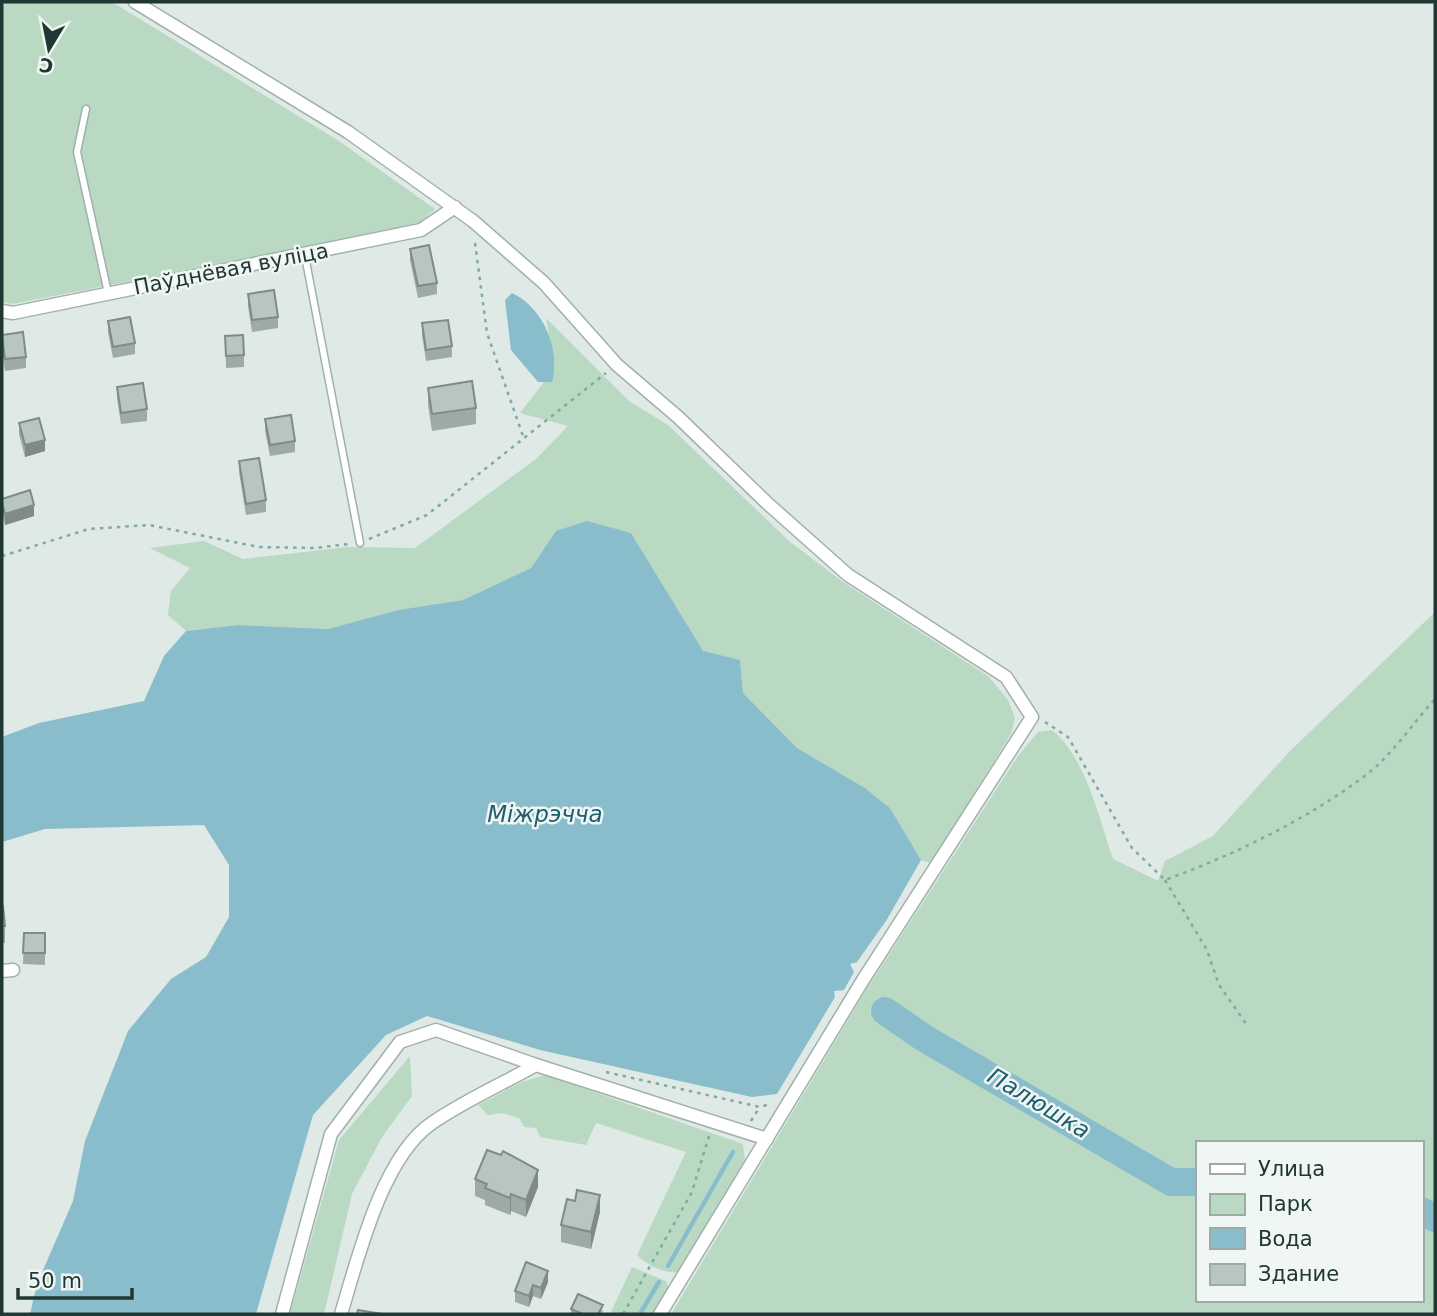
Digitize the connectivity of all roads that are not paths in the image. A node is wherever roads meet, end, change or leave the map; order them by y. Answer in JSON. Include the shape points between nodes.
{"nodes":[{"id":1,"x":135,"y":2,"type":"edge"},
{"id":2,"x":86,"y":109,"type":"dead end"},
{"id":3,"x":455,"y":207,"type":"junction"},
{"id":4,"x":305,"y":256,"type":"junction"},
{"id":5,"x":108,"y":293,"type":"junction"},
{"id":6,"x":2,"y":311,"type":"edge"},
{"id":7,"x":360,"y":542,"type":"road end"},
{"id":8,"x":536,"y":1065,"type":"junction"},
{"id":9,"x":767,"y":1139,"type":"junction"},
{"id":10,"x":282,"y":1314,"type":"edge"},
{"id":11,"x":341,"y":1314,"type":"edge"},
{"id":12,"x":660,"y":1314,"type":"edge"}],
"edges":[{"from":1,"to":3,"type":"street","via":[[348,132]]},
{"from":2,"to":5,"type":"lane","via":[[77,152]]},
{"from":3,"to":4,"type":"street","name":"Паўднёвая вуліца","via":[[421,230]]},
{"from":3,"to":9,"type":"street","via":[[544,283],[617,365],[766,503],[848,575],[1006,677],[1032,717]]},
{"from":4,"to":5,"type":"street","name":"Паўднёвая вуліца"},
{"from":4,"to":7,"type":"lane"},
{"from":5,"to":6,"type":"street","name":"Паўднёвая вуліца","via":[[13,313]]},
{"from":8,"to":9,"type":"street"},
{"from":8,"to":10,"type":"street","via":[[436,1030],[400,1042],[331,1134]]},
{"from":8,"to":11,"type":"street","via":[[431,1124],[410,1144],[371,1214]]},
{"from":9,"to":12,"type":"street"}]}
